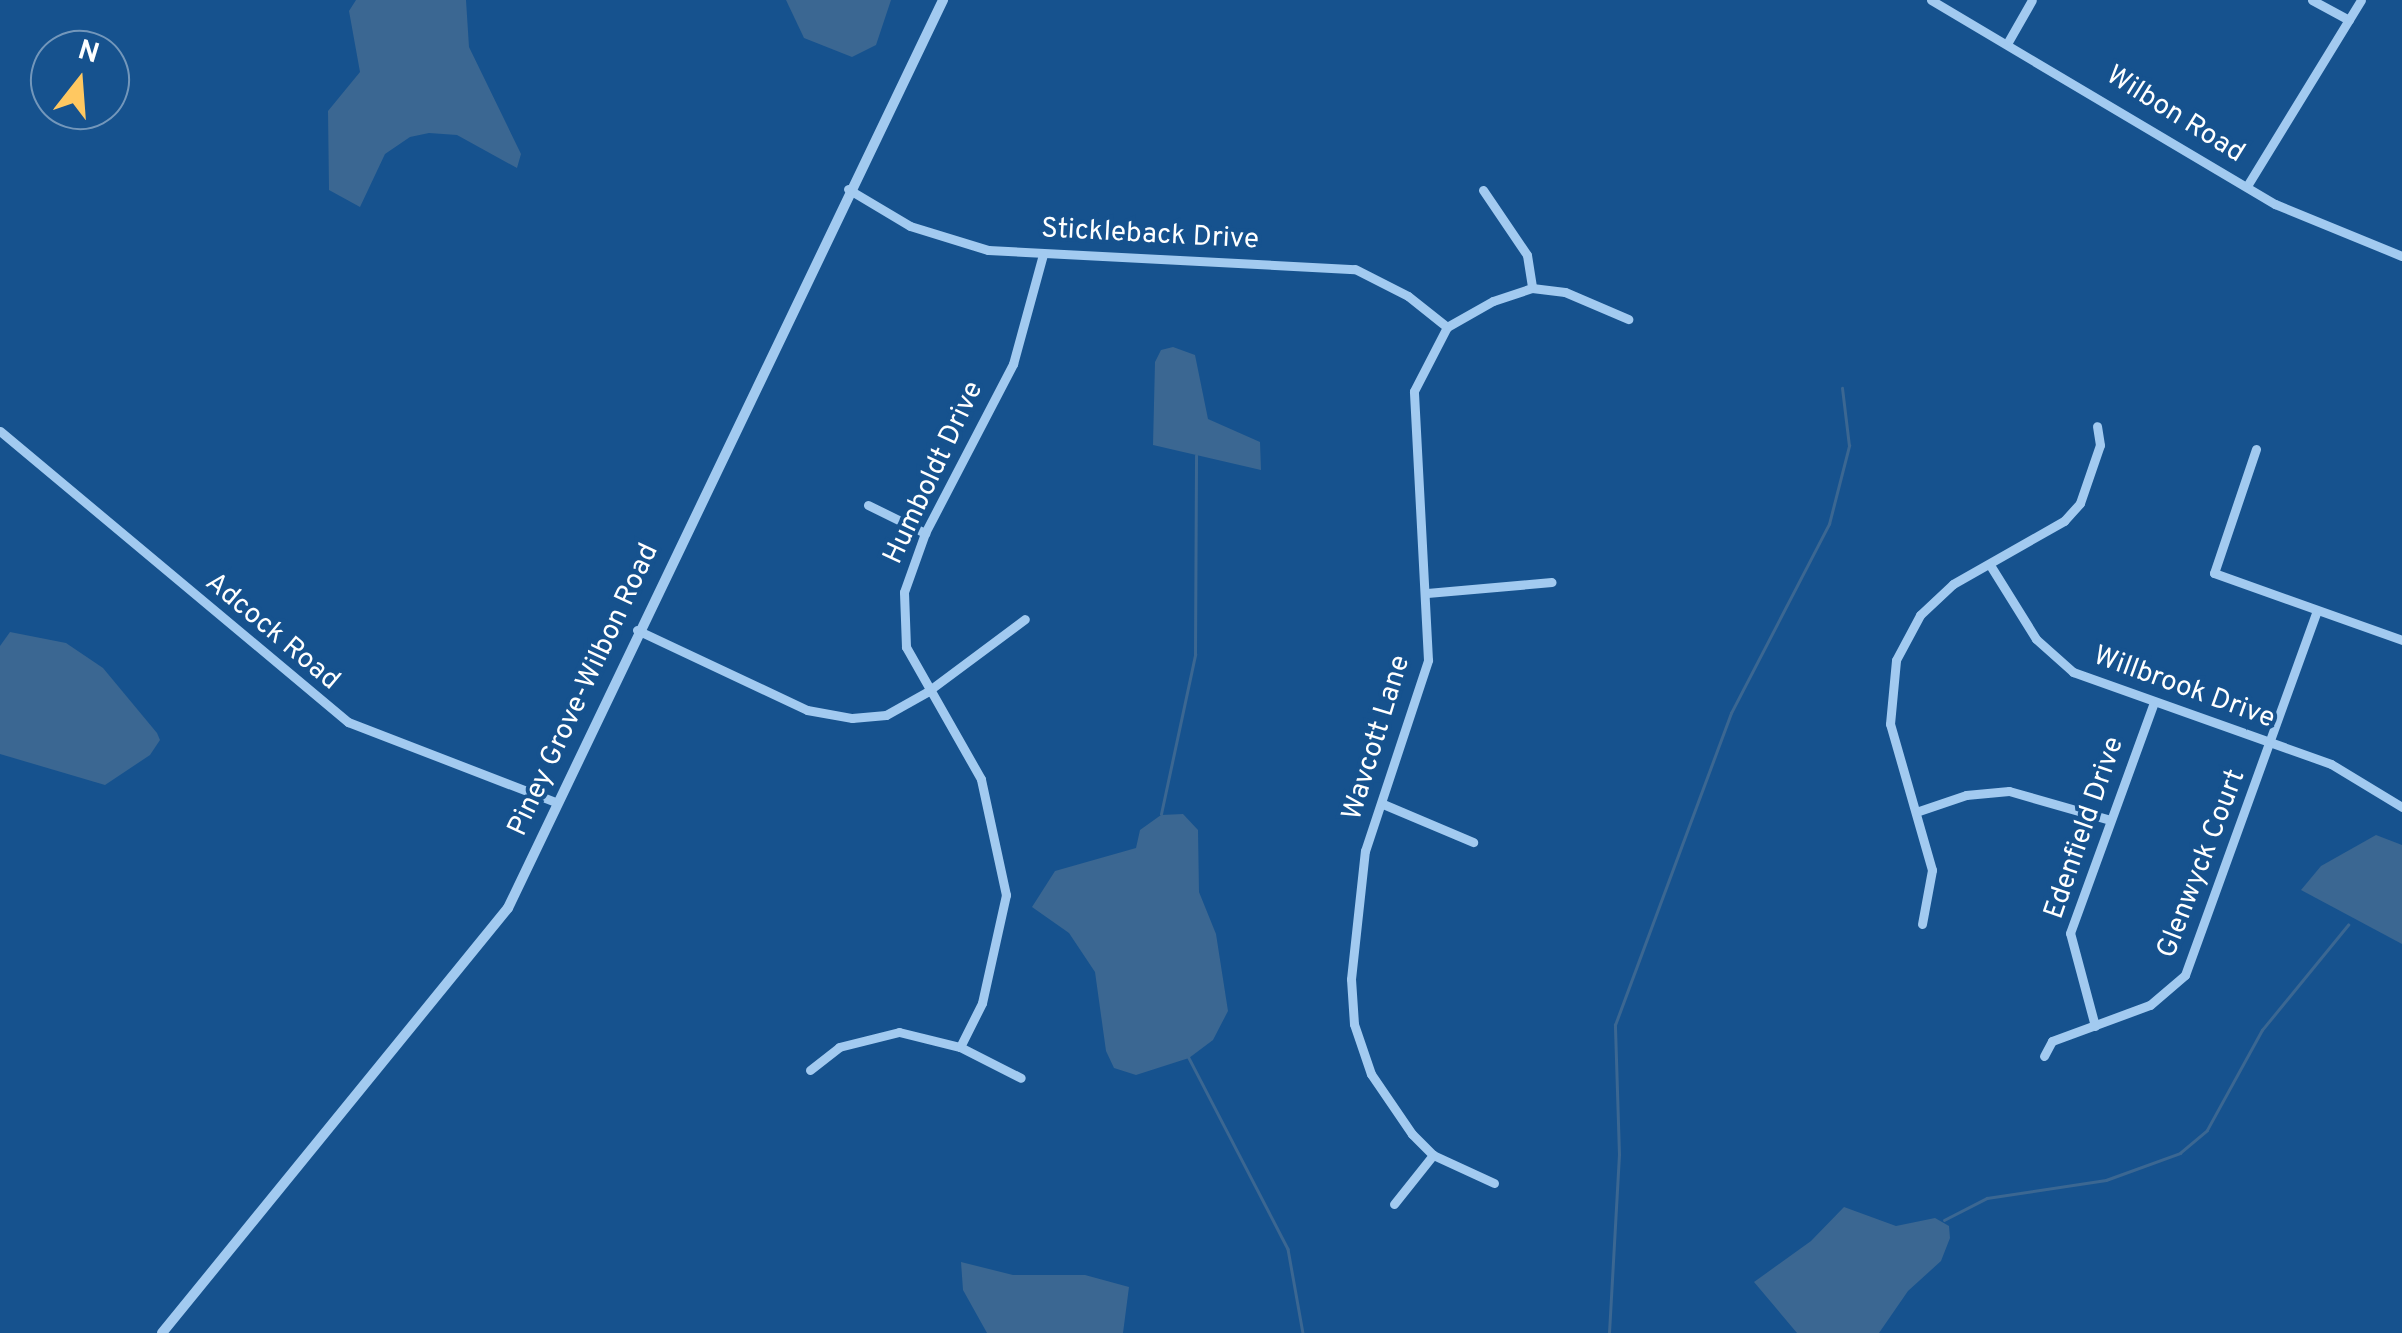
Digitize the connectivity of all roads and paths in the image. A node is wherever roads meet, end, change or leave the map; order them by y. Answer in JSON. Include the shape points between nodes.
{"nodes":[{"id":1,"x":943,"y":0,"type":"edge"},
{"id":2,"x":1931,"y":0,"type":"edge"},
{"id":3,"x":2032,"y":0,"type":"edge"},
{"id":4,"x":2312,"y":0,"type":"edge"},
{"id":5,"x":2362,"y":0,"type":"edge"},
{"id":6,"x":2349,"y":20,"type":"junction"},
{"id":7,"x":2008,"y":42,"type":"junction"},
{"id":8,"x":2247,"y":186,"type":"junction"},
{"id":9,"x":848,"y":189,"type":"junction"},
{"id":10,"x":1483,"y":190,"type":"dead end"},
{"id":11,"x":1043,"y":254,"type":"junction"},
{"id":12,"x":2402,"y":256,"type":"edge"},
{"id":13,"x":1532,"y":288,"type":"junction"},
{"id":14,"x":1628,"y":320,"type":"dead end"},
{"id":15,"x":1446,"y":328,"type":"junction"},
{"id":16,"x":2097,"y":426,"type":"dead end"},
{"id":17,"x":0,"y":431,"type":"edge"},
{"id":18,"x":2256,"y":449,"type":"dead end"},
{"id":19,"x":868,"y":505,"type":"dead end"},
{"id":20,"x":926,"y":534,"type":"junction"},
{"id":21,"x":1990,"y":565,"type":"junction"},
{"id":22,"x":1552,"y":582,"type":"dead end"},
{"id":23,"x":1427,"y":593,"type":"junction"},
{"id":24,"x":2318,"y":611,"type":"junction"},
{"id":25,"x":1026,"y":618,"type":"dead end"},
{"id":26,"x":637,"y":630,"type":"junction"},
{"id":27,"x":2402,"y":640,"type":"edge"},
{"id":28,"x":927,"y":692,"type":"junction"},
{"id":29,"x":2154,"y":702,"type":"junction"},
{"id":30,"x":2272,"y":743,"type":"junction"},
{"id":31,"x":555,"y":802,"type":"junction"},
{"id":32,"x":1383,"y":804,"type":"junction"},
{"id":33,"x":2402,"y":807,"type":"edge"},
{"id":34,"x":1916,"y":812,"type":"junction"},
{"id":35,"x":2110,"y":820,"type":"junction"},
{"id":36,"x":1472,"y":842,"type":"dead end"},
{"id":37,"x":1922,"y":924,"type":"dead end"},
{"id":38,"x":2095,"y":1026,"type":"junction"},
{"id":39,"x":960,"y":1047,"type":"junction"},
{"id":40,"x":2044,"y":1056,"type":"dead end"},
{"id":41,"x":810,"y":1070,"type":"dead end"},
{"id":42,"x":1021,"y":1078,"type":"dead end"},
{"id":43,"x":1433,"y":1155,"type":"junction"},
{"id":44,"x":1494,"y":1183,"type":"dead end"},
{"id":45,"x":1394,"y":1204,"type":"dead end"},
{"id":46,"x":162,"y":1333,"type":"edge"}],
"edges":[{"from":1,"to":9,"type":"street","name":"Piney Grove-Wilbon Road"},
{"from":2,"to":7,"type":"street","name":"Wilbon Road"},
{"from":3,"to":7,"type":"street"},
{"from":4,"to":6,"type":"street"},
{"from":5,"to":6,"type":"street"},
{"from":6,"to":8,"type":"street"},
{"from":7,"to":8,"type":"street","name":"Wilbon Road"},
{"from":8,"to":12,"type":"street","name":"Wilbon Road","via":[[2317,224]]},
{"from":9,"to":11,"type":"street","name":"Stickleback Drive","via":[[949,241]]},
{"from":9,"to":26,"type":"street","name":"Piney Grove-Wilbon Road"},
{"from":10,"to":13,"type":"street","via":[[1527,255]]},
{"from":11,"to":15,"type":"street","name":"Stickleback Drive","via":[[1354,269],[1408,296]]},
{"from":11,"to":20,"type":"street","name":"Humboldt Drive","via":[[1013,364]]},
{"from":13,"to":14,"type":"street","via":[[1594,301]]},
{"from":13,"to":15,"type":"street","via":[[1493,300]]},
{"from":15,"to":23,"type":"street","name":"Wavcott Lane","via":[[1425,360],[1410,423]]},
{"from":16,"to":21,"type":"street","via":[[2100,446],[2080,503],[2064,521]]},
{"from":17,"to":31,"type":"street","name":"Adcock Road","via":[[348,722]]},
{"from":18,"to":24,"type":"street","via":[[2214,573]]},
{"from":19,"to":20,"type":"street"},
{"from":20,"to":28,"type":"street","name":"Humboldt Drive","via":[[903,614],[906,647]]},
{"from":21,"to":29,"type":"street","name":"Willbrook Drive","via":[[2036,640],[2073,672]]},
{"from":21,"to":34,"type":"street","via":[[1953,584],[1920,615],[1896,660],[1890,724]]},
{"from":22,"to":23,"type":"street"},
{"from":23,"to":32,"type":"street","name":"Wavcott Lane","via":[[1424,680]]},
{"from":24,"to":27,"type":"street"},
{"from":24,"to":30,"type":"street","name":"Glenwyck Court"},
{"from":25,"to":28,"type":"street"},
{"from":26,"to":28,"type":"street","via":[[807,710],[852,718],[886,715]]},
{"from":26,"to":31,"type":"street","name":"Piney Grove-Wilbon Road"},
{"from":28,"to":39,"type":"street","name":"Humboldt Drive","via":[[981,778],[1006,894],[982,1003]]},
{"from":29,"to":30,"type":"street","name":"Willbrook Drive"},
{"from":29,"to":35,"type":"street","name":"Edenfield Drive"},
{"from":30,"to":33,"type":"street","name":"Willbrook Drive","via":[[2332,764]]},
{"from":30,"to":38,"type":"street","name":"Glenwyck Court","via":[[2185,974],[2150,1005]]},
{"from":31,"to":46,"type":"street","name":"Piney Grove-Wilbon Road","via":[[508,908]]},
{"from":32,"to":36,"type":"street"},
{"from":32,"to":43,"type":"street","name":"Wavcott Lane","via":[[1356,903],[1354,1024],[1392,1110]]},
{"from":34,"to":35,"type":"street","via":[[1966,795],[2009,791]]},
{"from":34,"to":37,"type":"street","via":[[1932,870]]},
{"from":35,"to":38,"type":"street","name":"Edenfield Drive","via":[[2070,933]]},
{"from":38,"to":40,"type":"street","name":"Glenwyck Court","via":[[2052,1041]]},
{"from":39,"to":41,"type":"street","via":[[927,1035],[869,1034]]},
{"from":39,"to":42,"type":"street"},
{"from":43,"to":44,"type":"street","name":"Wavcott Lane"},
{"from":43,"to":45,"type":"street"}]}
